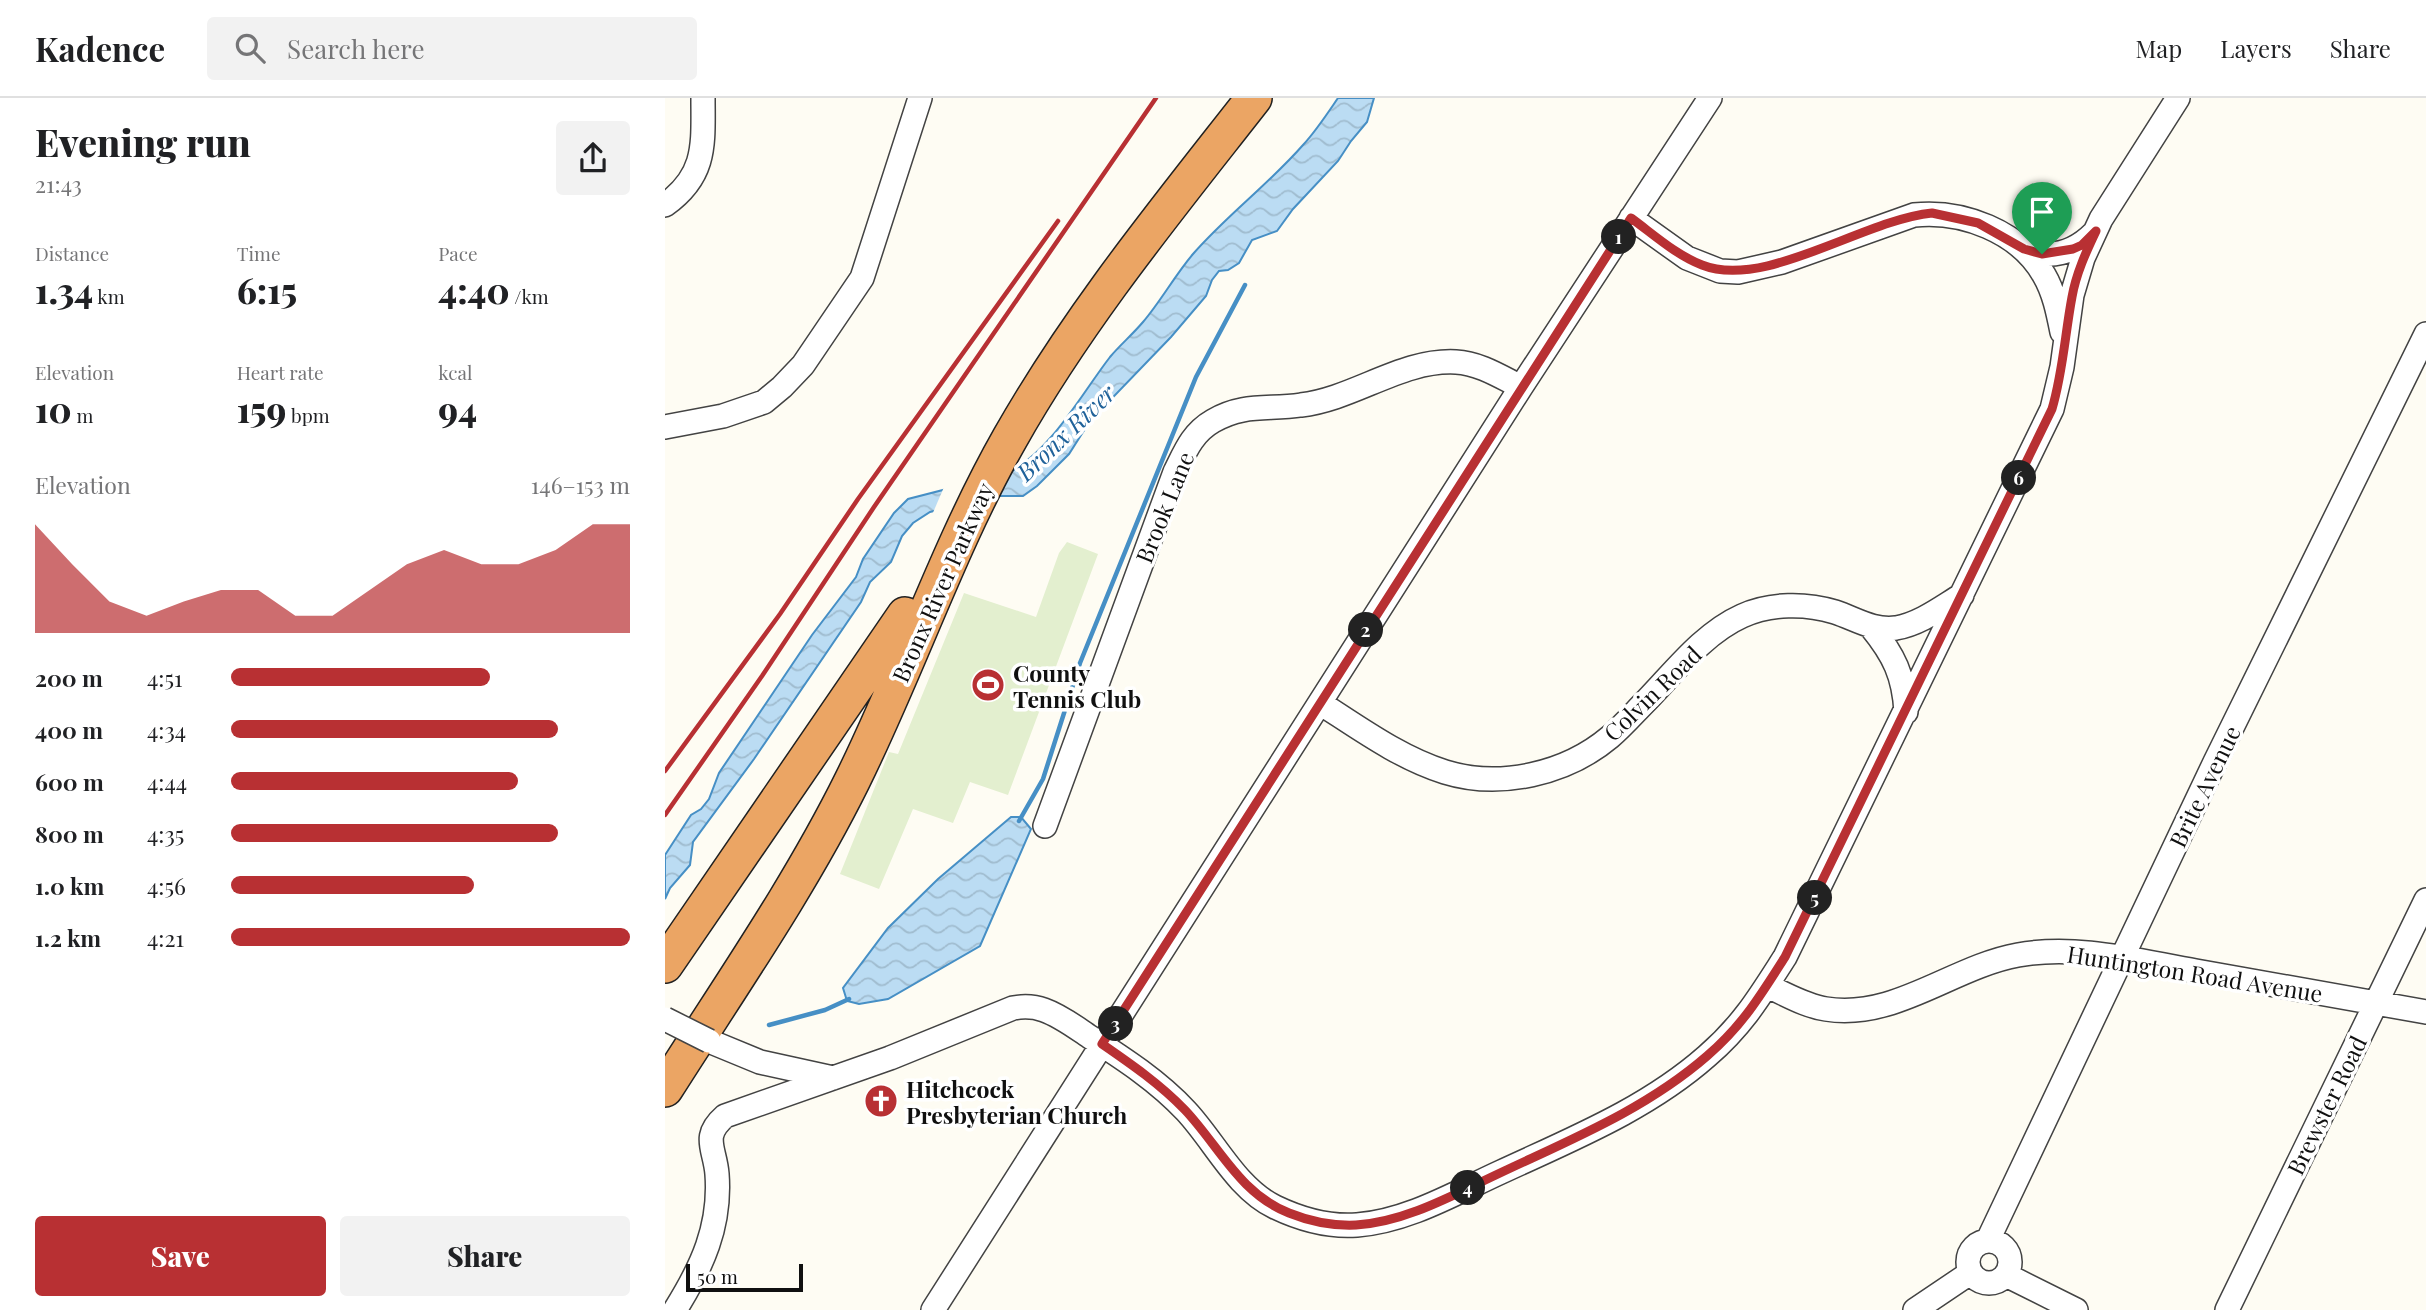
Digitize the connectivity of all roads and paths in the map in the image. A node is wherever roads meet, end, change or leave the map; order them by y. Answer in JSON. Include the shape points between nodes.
{"nodes":[{"id":1,"x":703,"y":98,"type":"edge"},
{"id":2,"x":920,"y":98,"type":"edge"},
{"id":3,"x":1230,"y":98,"type":"edge"},
{"id":4,"x":1254,"y":98,"type":"edge"},
{"id":5,"x":1710,"y":98,"type":"edge"},
{"id":6,"x":2178,"y":98,"type":"edge"},
{"id":7,"x":665,"y":205,"type":"edge"},
{"id":8,"x":1631,"y":218,"type":"junction"},
{"id":9,"x":2096,"y":231,"type":"junction"},
{"id":10,"x":2024,"y":249,"type":"junction"},
{"id":11,"x":2426,"y":334,"type":"edge"},
{"id":12,"x":2065,"y":350,"type":"junction"},
{"id":13,"x":1521,"y":387,"type":"junction"},
{"id":14,"x":665,"y":428,"type":"edge"},
{"id":15,"x":970,"y":495,"type":"junction"},
{"id":16,"x":1962,"y":595,"type":"junction"},
{"id":17,"x":905,"y":615,"type":"junction"},
{"id":18,"x":1871,"y":627,"type":"junction"},
{"id":19,"x":1320,"y":703,"type":"junction"},
{"id":20,"x":1906,"y":712,"type":"junction"},
{"id":21,"x":1045,"y":825,"type":"dead end"},
{"id":22,"x":2426,"y":900,"type":"edge"},
{"id":23,"x":2122,"y":959,"type":"junction"},
{"id":24,"x":665,"y":964,"type":"edge"},
{"id":25,"x":1767,"y":986,"type":"junction"},
{"id":26,"x":2376,"y":1003,"type":"junction"},
{"id":27,"x":2426,"y":1012,"type":"edge"},
{"id":28,"x":665,"y":1018,"type":"edge"},
{"id":29,"x":1102,"y":1044,"type":"junction"},
{"id":30,"x":665,"y":1052,"type":"edge"},
{"id":31,"x":833,"y":1078,"type":"junction"},
{"id":32,"x":665,"y":1089,"type":"edge"},
{"id":33,"x":1987,"y":1241,"type":"junction"},
{"id":34,"x":1971,"y":1273,"type":"junction"},
{"id":35,"x":2006,"y":1275,"type":"junction"},
{"id":36,"x":675,"y":1310,"type":"edge"},
{"id":37,"x":933,"y":1310,"type":"edge"},
{"id":38,"x":1915,"y":1310,"type":"edge"},
{"id":39,"x":2076,"y":1310,"type":"edge"},
{"id":40,"x":2227,"y":1310,"type":"edge"}],
"edges":[{"from":1,"to":7,"type":"street","via":[[698,169],[681,194]]},
{"from":2,"to":14,"type":"street","via":[[862,278],[803,365],[764,402]]},
{"from":3,"to":15,"type":"highway","name":"Bronx River Parkway","via":[[1066,312],[1005,408]]},
{"from":4,"to":15,"type":"highway","name":"Bronx River Parkway","via":[[1086,317]]},
{"from":5,"to":8,"type":"street"},
{"from":6,"to":9,"type":"street"},
{"from":8,"to":10,"type":"street","via":[[1687,258],[1720,271],[1757,269],[1887,223],[1932,213],[1978,223]]},
{"from":8,"to":13,"type":"street"},
{"from":9,"to":10,"type":"street","via":[[2073,249],[2042,254]]},
{"from":9,"to":12,"type":"street","via":[[2072,295]]},
{"from":10,"to":12,"type":"street","via":[[2053,293]]},
{"from":11,"to":23,"type":"street","name":"Brite Avenue"},
{"from":12,"to":16,"type":"street","via":[[2052,409]]},
{"from":13,"to":19,"type":"street"},
{"from":13,"to":21,"type":"street","name":"Brook Lane","via":[[1466,363],[1440,363],[1326,400],[1239,409],[1197,432],[1175,472]]},
{"from":15,"to":17,"type":"highway","name":"Bronx River Parkway"},
{"from":15,"to":32,"type":"highway","name":"Bronx River Parkway","via":[[877,729],[824,835]]},
{"from":16,"to":18,"type":"street","name":"Colvin Road","via":[[1919,621],[1896,628]]},
{"from":16,"to":20,"type":"street"},
{"from":17,"to":24,"type":"highway"},
{"from":17,"to":30,"type":"highway","name":"Bronx River Parkway","via":[[813,813]]},
{"from":18,"to":19,"type":"street","name":"Colvin Road","via":[[1810,607],[1770,607],[1742,616],[1702,643],[1610,737],[1533,775],[1468,777],[1434,768]]},
{"from":18,"to":20,"type":"street","via":[[1890,650],[1900,673]]},
{"from":19,"to":29,"type":"street"},
{"from":20,"to":25,"type":"street"},
{"from":22,"to":26,"type":"street","name":"Brewster Road"},
{"from":23,"to":25,"type":"street","name":"Huntington Road Avenue","via":[[2059,951],[2017,955],[1975,967],[1888,1004],[1855,1010],[1814,1007]]},
{"from":23,"to":26,"type":"street","name":"Huntington Road Avenue"},
{"from":23,"to":33,"type":"street","name":"Brite Avenue"},
{"from":25,"to":29,"type":"street","via":[[1750,1014],[1711,1052],[1639,1105],[1455,1194],[1406,1214],[1357,1225],[1290,1214],[1258,1197],[1187,1111]]},
{"from":26,"to":27,"type":"street","name":"Huntington Road Avenue"},
{"from":26,"to":40,"type":"street","name":"Brewster Road"},
{"from":28,"to":31,"type":"street","bridge":true,"via":[[760,1062]]},
{"from":29,"to":31,"type":"street","via":[[1055,1015],[1022,1007]]},
{"from":29,"to":37,"type":"street"},
{"from":31,"to":36,"type":"street","via":[[725,1116],[712,1129],[717,1174],[713,1234],[702,1265]]},
{"from":33,"to":34,"type":"street","name":"Brite Avenue","via":[[1976,1245],[1968,1256]]},
{"from":33,"to":35,"type":"street","via":[[2001,1244],[2010,1256]]},
{"from":34,"to":35,"type":"street","via":[[1987,1283]]},
{"from":34,"to":38,"type":"street"},
{"from":35,"to":39,"type":"street"}]}
